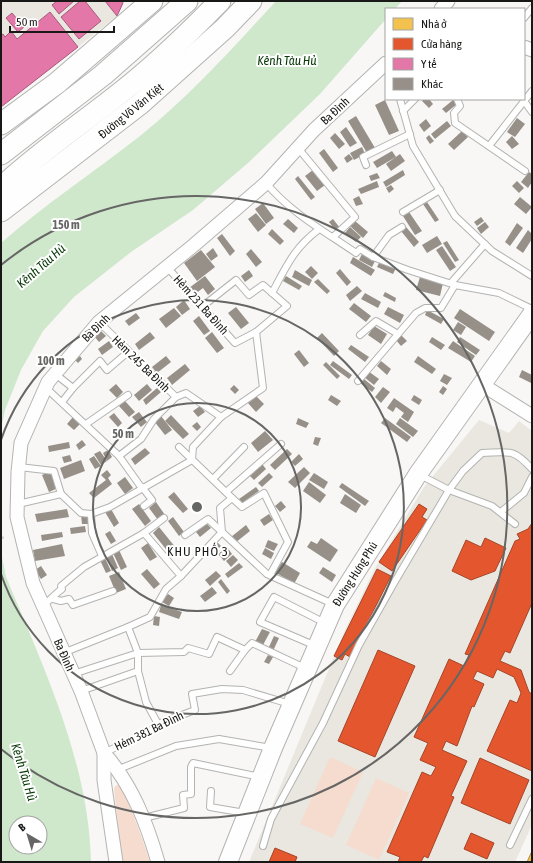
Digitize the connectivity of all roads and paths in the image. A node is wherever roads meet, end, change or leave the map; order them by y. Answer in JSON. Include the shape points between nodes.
{"nodes":[{"id":1,"x":187,"y":1,"type":"edge"},
{"id":2,"x":220,"y":1,"type":"edge"},
{"id":3,"x":251,"y":1,"type":"edge"},
{"id":4,"x":147,"y":3,"type":"edge"},
{"id":5,"x":532,"y":8,"type":"edge"},
{"id":6,"x":525,"y":17,"type":"edge"},
{"id":7,"x":385,"y":67,"type":"edge"},
{"id":8,"x":532,"y":91,"type":"edge"},
{"id":9,"x":400,"y":100,"type":"edge"},
{"id":10,"x":413,"y":100,"type":"edge"},
{"id":11,"x":457,"y":100,"type":"edge"},
{"id":12,"x":525,"y":100,"type":"edge"},
{"id":13,"x":524,"y":101,"type":"joint"},
{"id":14,"x":403,"y":111,"type":"junction"},
{"id":15,"x":532,"y":112,"type":"edge"},
{"id":16,"x":1,"y":124,"type":"edge"},
{"id":17,"x":410,"y":134,"type":"junction"},
{"id":18,"x":489,"y":146,"type":"junction"},
{"id":19,"x":298,"y":148,"type":"junction"},
{"id":20,"x":1,"y":154,"type":"edge"},
{"id":21,"x":366,"y":165,"type":"dead end"},
{"id":22,"x":525,"y":171,"type":"dead end"},
{"id":23,"x":266,"y":183,"type":"junction"},
{"id":24,"x":1,"y":188,"type":"edge"},
{"id":25,"x":440,"y":190,"type":"junction"},
{"id":26,"x":1,"y":211,"type":"edge"},
{"id":27,"x":403,"y":212,"type":"dead end"},
{"id":28,"x":402,"y":227,"type":"dead end"},
{"id":29,"x":318,"y":230,"type":"junction"},
{"id":30,"x":332,"y":237,"type":"junction"},
{"id":31,"x":485,"y":244,"type":"junction"},
{"id":32,"x":373,"y":257,"type":"junction"},
{"id":33,"x":167,"y":267,"type":"junction"},
{"id":34,"x":532,"y":276,"type":"edge"},
{"id":35,"x":453,"y":284,"type":"junction"},
{"id":36,"x":272,"y":293,"type":"junction"},
{"id":37,"x":203,"y":306,"type":"junction"},
{"id":38,"x":531,"y":317,"type":"edge"},
{"id":39,"x":99,"y":322,"type":"junction"},
{"id":40,"x":256,"y":332,"type":"junction"},
{"id":41,"x":398,"y":334,"type":"junction"},
{"id":42,"x":360,"y":335,"type":"dead end"},
{"id":43,"x":128,"y":352,"type":"junction"},
{"id":44,"x":54,"y":374,"type":"junction"},
{"id":45,"x":358,"y":381,"type":"dead end"},
{"id":46,"x":481,"y":384,"type":"junction"},
{"id":47,"x":46,"y":388,"type":"junction"},
{"id":48,"x":73,"y":388,"type":"junction"},
{"id":49,"x":128,"y":395,"type":"dead end"},
{"id":50,"x":176,"y":397,"type":"junction"},
{"id":51,"x":62,"y":402,"type":"junction"},
{"id":52,"x":532,"y":416,"type":"edge"},
{"id":53,"x":221,"y":417,"type":"junction"},
{"id":54,"x":86,"y":424,"type":"junction"},
{"id":55,"x":281,"y":444,"type":"dead end"},
{"id":56,"x":179,"y":447,"type":"dead end"},
{"id":57,"x":244,"y":447,"type":"dead end"},
{"id":58,"x":119,"y":456,"type":"junction"},
{"id":59,"x":192,"y":460,"type":"junction"},
{"id":60,"x":19,"y":467,"type":"junction"},
{"id":61,"x":532,"y":469,"type":"edge"},
{"id":62,"x":418,"y":474,"type":"junction"},
{"id":63,"x":532,"y":477,"type":"edge"},
{"id":64,"x":213,"y":479,"type":"junction"},
{"id":65,"x":531,"y":484,"type":"edge"},
{"id":66,"x":142,"y":487,"type":"junction"},
{"id":67,"x":449,"y":490,"type":"junction"},
{"id":68,"x":226,"y":492,"type":"junction"},
{"id":69,"x":60,"y":494,"type":"junction"},
{"id":70,"x":232,"y":498,"type":"junction"},
{"id":71,"x":18,"y":504,"type":"junction"},
{"id":72,"x":144,"y":506,"type":"dead end"},
{"id":73,"x":502,"y":511,"type":"junction"},
{"id":74,"x":91,"y":514,"type":"junction"},
{"id":75,"x":164,"y":518,"type":"dead end"},
{"id":76,"x":515,"y":524,"type":"dead end"},
{"id":77,"x":222,"y":532,"type":"junction"},
{"id":78,"x":144,"y":533,"type":"junction"},
{"id":79,"x":186,"y":535,"type":"dead end"},
{"id":80,"x":6,"y":537,"type":"dead end"},
{"id":81,"x":1,"y":538,"type":"edge"},
{"id":82,"x":102,"y":556,"type":"junction"},
{"id":83,"x":270,"y":575,"type":"junction"},
{"id":84,"x":180,"y":576,"type":"junction"},
{"id":85,"x":113,"y":591,"type":"dead end"},
{"id":86,"x":48,"y":602,"type":"junction"},
{"id":87,"x":335,"y":604,"type":"junction"},
{"id":88,"x":326,"y":623,"type":"junction"},
{"id":89,"x":128,"y":627,"type":"junction"},
{"id":90,"x":316,"y":646,"type":"junction"},
{"id":91,"x":244,"y":650,"type":"junction"},
{"id":92,"x":63,"y":653,"type":"junction"},
{"id":93,"x":138,"y":653,"type":"junction"},
{"id":94,"x":306,"y":669,"type":"junction"},
{"id":95,"x":138,"y":671,"type":"junction"},
{"id":96,"x":230,"y":671,"type":"dead end"},
{"id":97,"x":73,"y":674,"type":"junction"},
{"id":98,"x":81,"y":692,"type":"junction"},
{"id":99,"x":291,"y":705,"type":"junction"},
{"id":100,"x":158,"y":724,"type":"junction"},
{"id":101,"x":273,"y":748,"type":"junction"},
{"id":102,"x":104,"y":753,"type":"junction"},
{"id":103,"x":118,"y":769,"type":"junction"},
{"id":104,"x":261,"y":777,"type":"junction"},
{"id":105,"x":211,"y":791,"type":"dead end"},
{"id":106,"x":532,"y":799,"type":"edge"},
{"id":107,"x":246,"y":814,"type":"junction"},
{"id":108,"x":144,"y":818,"type":"junction"},
{"id":109,"x":510,"y":845,"type":"dead end"},
{"id":110,"x":263,"y":846,"type":"dead end"},
{"id":111,"x":116,"y":862,"type":"edge"},
{"id":112,"x":158,"y":862,"type":"edge"},
{"id":113,"x":228,"y":862,"type":"edge"}],
"edges":[{"from":1,"to":20,"type":"highway","via":[[103,75]]},
{"from":2,"to":24,"type":"highway","name":"Đường Võ Văn Kiệt","via":[[151,68]]},
{"from":3,"to":26,"type":"highway","name":"Đường Võ Văn Kiệt","via":[[225,28],[140,104]]},
{"from":4,"to":16,"type":"highway","via":[[57,84]]},
{"from":5,"to":6,"type":"lane"},
{"from":7,"to":19,"type":"street","name":"Ba Đình","via":[[314,130]]},
{"from":8,"to":12,"type":"lane"},
{"from":9,"to":14,"type":"lane"},
{"from":10,"to":14,"type":"lane"},
{"from":11,"to":18,"type":"lane","via":[[460,106],[454,113],[455,123]]},
{"from":13,"to":15,"type":"lane"},
{"from":13,"to":18,"type":"lane"},
{"from":14,"to":17,"type":"lane"},
{"from":17,"to":21,"type":"lane","via":[[363,157]]},
{"from":17,"to":25,"type":"lane","via":[[413,146]]},
{"from":18,"to":22,"type":"lane"},
{"from":19,"to":23,"type":"street","name":"Ba Đình"},
{"from":19,"to":30,"type":"lane","via":[[355,217]]},
{"from":23,"to":29,"type":"lane","via":[[279,198]]},
{"from":23,"to":33,"type":"street","name":"Ba Đình"},
{"from":25,"to":27,"type":"lane"},
{"from":25,"to":31,"type":"lane","via":[[455,216]]},
{"from":28,"to":32,"type":"lane","via":[[389,235]]},
{"from":29,"to":30,"type":"lane"},
{"from":29,"to":36,"type":"lane","via":[[303,241],[288,262]]},
{"from":30,"to":32,"type":"lane","via":[[356,253],[360,249]]},
{"from":31,"to":34,"type":"lane"},
{"from":31,"to":35,"type":"lane"},
{"from":32,"to":35,"type":"lane"},
{"from":33,"to":37,"type":"lane","name":"Hẻm 231 Ba Đình"},
{"from":33,"to":39,"type":"street","name":"Ba Đình"},
{"from":35,"to":38,"type":"lane","via":[[499,293]]},
{"from":35,"to":41,"type":"lane","via":[[441,308],[425,308],[416,313]]},
{"from":36,"to":37,"type":"lane","via":[[263,285],[249,295],[236,280]]},
{"from":36,"to":40,"type":"lane","via":[[287,306]]},
{"from":37,"to":40,"type":"lane","name":"Hẻm 231 Ba Đình","via":[[235,343]]},
{"from":38,"to":46,"type":"main road","name":"Đường Hưng Phú"},
{"from":39,"to":43,"type":"lane","name":"Hẻm 245 Ba Đình"},
{"from":39,"to":44,"type":"street","name":"Ba Đình"},
{"from":40,"to":53,"type":"lane","via":[[263,388]]},
{"from":41,"to":42,"type":"lane","via":[[376,322]]},
{"from":41,"to":45,"type":"lane"},
{"from":43,"to":48,"type":"lane","via":[[107,370],[100,361]]},
{"from":43,"to":50,"type":"lane","name":"Hẻm 245 Ba Đình"},
{"from":44,"to":47,"type":"street","name":"Ba Đình"},
{"from":44,"to":48,"type":"lane"},
{"from":46,"to":52,"type":"street"},
{"from":46,"to":62,"type":"main road","name":"Đường Hưng Phú"},
{"from":47,"to":51,"type":"lane"},
{"from":47,"to":60,"type":"street","name":"Ba Đình","via":[[21,443]]},
{"from":48,"to":51,"type":"lane"},
{"from":49,"to":54,"type":"lane"},
{"from":50,"to":53,"type":"lane","name":"Hẻm 245 Ba Đình","via":[[186,393]]},
{"from":50,"to":58,"type":"lane","via":[[154,419],[141,439]]},
{"from":51,"to":54,"type":"lane"},
{"from":53,"to":59,"type":"lane","via":[[193,447]]},
{"from":54,"to":58,"type":"lane"},
{"from":55,"to":68,"type":"lane"},
{"from":56,"to":59,"type":"lane"},
{"from":57,"to":64,"type":"lane"},
{"from":58,"to":66,"type":"lane"},
{"from":59,"to":64,"type":"lane"},
{"from":59,"to":66,"type":"lane"},
{"from":60,"to":69,"type":"lane","via":[[54,470]]},
{"from":60,"to":71,"type":"street","name":"Ba Đình"},
{"from":61,"to":67,"type":"lane","via":[[520,455],[509,452],[482,453]]},
{"from":62,"to":67,"type":"lane"},
{"from":62,"to":87,"type":"main road","name":"Đường Hưng Phú"},
{"from":63,"to":65,"type":"lane"},
{"from":64,"to":68,"type":"lane"},
{"from":65,"to":73,"type":"lane"},
{"from":66,"to":72,"type":"lane","via":[[152,500]]},
{"from":66,"to":74,"type":"lane","via":[[110,507]]},
{"from":67,"to":73,"type":"lane"},
{"from":67,"to":110,"type":"lane","via":[[359,645],[323,723],[271,819]]},
{"from":68,"to":70,"type":"lane"},
{"from":69,"to":71,"type":"lane"},
{"from":69,"to":74,"type":"lane","via":[[81,512]]},
{"from":70,"to":77,"type":"lane","via":[[220,508]]},
{"from":70,"to":83,"type":"lane","via":[[242,507],[264,493],[288,542]]},
{"from":71,"to":86,"type":"street","name":"Ba Đình","via":[[17,517],[33,583]]},
{"from":73,"to":76,"type":"lane"},
{"from":74,"to":82,"type":"lane","via":[[92,533]]},
{"from":75,"to":78,"type":"lane"},
{"from":77,"to":79,"type":"lane","via":[[208,519]]},
{"from":77,"to":83,"type":"lane"},
{"from":77,"to":84,"type":"lane"},
{"from":78,"to":82,"type":"lane"},
{"from":78,"to":84,"type":"lane"},
{"from":80,"to":81,"type":"path"},
{"from":82,"to":86,"type":"lane","via":[[61,586],[62,589]]},
{"from":83,"to":87,"type":"lane"},
{"from":84,"to":89,"type":"lane","via":[[166,589],[150,617]]},
{"from":85,"to":86,"type":"lane","via":[[73,605],[69,599]]},
{"from":86,"to":92,"type":"street","name":"Ba Đình"},
{"from":87,"to":88,"type":"main road","name":"Đường Hưng Phú"},
{"from":88,"to":90,"type":"main road","name":"Đường Hưng Phú"},
{"from":88,"to":90,"type":"lane","via":[[274,597],[260,622]]},
{"from":89,"to":92,"type":"lane"},
{"from":89,"to":93,"type":"lane"},
{"from":90,"to":94,"type":"main road","name":"Đường Hưng Phú"},
{"from":91,"to":93,"type":"lane","via":[[217,637],[209,654],[188,648],[184,652]]},
{"from":91,"to":94,"type":"lane","via":[[252,643]]},
{"from":91,"to":96,"type":"lane"},
{"from":92,"to":97,"type":"street","name":"Ba Đình"},
{"from":93,"to":95,"type":"lane"},
{"from":93,"to":97,"type":"lane"},
{"from":94,"to":99,"type":"main road","name":"Đường Hưng Phú"},
{"from":95,"to":98,"type":"lane"},
{"from":95,"to":100,"type":"lane","via":[[146,702]]},
{"from":97,"to":98,"type":"street","name":"Ba Đình"},
{"from":98,"to":102,"type":"street","name":"Ba Đình"},
{"from":99,"to":100,"type":"lane","name":"Hẻm 381 Ba Đình","via":[[243,690],[222,689],[192,694],[195,710]]},
{"from":99,"to":101,"type":"main road","name":"Đường Hưng Phú"},
{"from":100,"to":102,"type":"lane","name":"Hẻm 381 Ba Đình","via":[[155,728]]},
{"from":101,"to":103,"type":"lane","via":[[219,739],[176,746]]},
{"from":101,"to":104,"type":"main road","name":"Đường Hưng Phú"},
{"from":102,"to":103,"type":"street","name":"Ba Đình"},
{"from":102,"to":111,"type":"street","name":"Ba Đình","via":[[104,780]]},
{"from":103,"to":108,"type":"street","name":"Ba Đình"},
{"from":104,"to":107,"type":"main road","name":"Đường Hưng Phú"},
{"from":104,"to":108,"type":"lane","via":[[193,763],[191,794],[183,795],[184,808]]},
{"from":105,"to":107,"type":"lane","via":[[210,807]]},
{"from":106,"to":109,"type":"lane"},
{"from":107,"to":113,"type":"main road","name":"Đường Hưng Phú"},
{"from":108,"to":112,"type":"street","name":"Ba Đình"}]}
